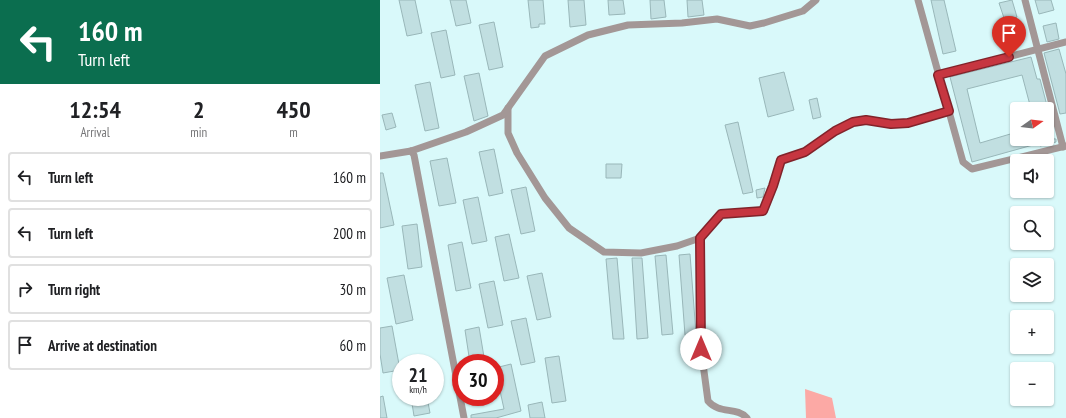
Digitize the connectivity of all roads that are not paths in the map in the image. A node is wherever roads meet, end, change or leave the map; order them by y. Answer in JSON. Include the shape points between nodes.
{"nodes":[{"id":1,"x":816,"y":0,"type":"edge"},
{"id":2,"x":918,"y":0,"type":"edge"},
{"id":3,"x":1025,"y":0,"type":"edge"},
{"id":4,"x":1066,"y":42,"type":"edge"},
{"id":5,"x":1038,"y":50,"type":"junction"},
{"id":6,"x":938,"y":75,"type":"junction"},
{"id":7,"x":508,"y":108,"type":"junction"},
{"id":8,"x":949,"y":111,"type":"junction"},
{"id":9,"x":1064,"y":146,"type":"edge"},
{"id":10,"x":411,"y":151,"type":"junction"},
{"id":11,"x":380,"y":156,"type":"edge"},
{"id":12,"x":700,"y":238,"type":"junction"},
{"id":13,"x":464,"y":418,"type":"edge"},
{"id":14,"x":747,"y":418,"type":"edge"}],
"edges":[{"from":1,"to":7,"type":"street","via":[[803,11],[750,26],[717,19],[628,25],[588,35],[545,56]]},
{"from":2,"to":6,"type":"street"},
{"from":3,"to":5,"type":"street"},
{"from":4,"to":5,"type":"street"},
{"from":5,"to":6,"type":"street"},
{"from":5,"to":9,"type":"street"},
{"from":6,"to":8,"type":"street"},
{"from":7,"to":10,"type":"street","via":[[503,115],[466,132]]},
{"from":7,"to":12,"type":"street","via":[[508,133],[516,153],[545,198],[569,228],[604,252],[641,253],[677,246]]},
{"from":8,"to":9,"type":"street","via":[[963,162],[972,169]]},
{"from":8,"to":12,"type":"street","via":[[908,123],[891,124],[866,120],[853,122],[835,131],[805,152],[781,160],[763,211],[721,214]]},
{"from":10,"to":11,"type":"street"},
{"from":10,"to":13,"type":"street","via":[[414,155]]},
{"from":12,"to":14,"type":"street","via":[[701,349],[708,401],[714,408],[741,412]]}]}
